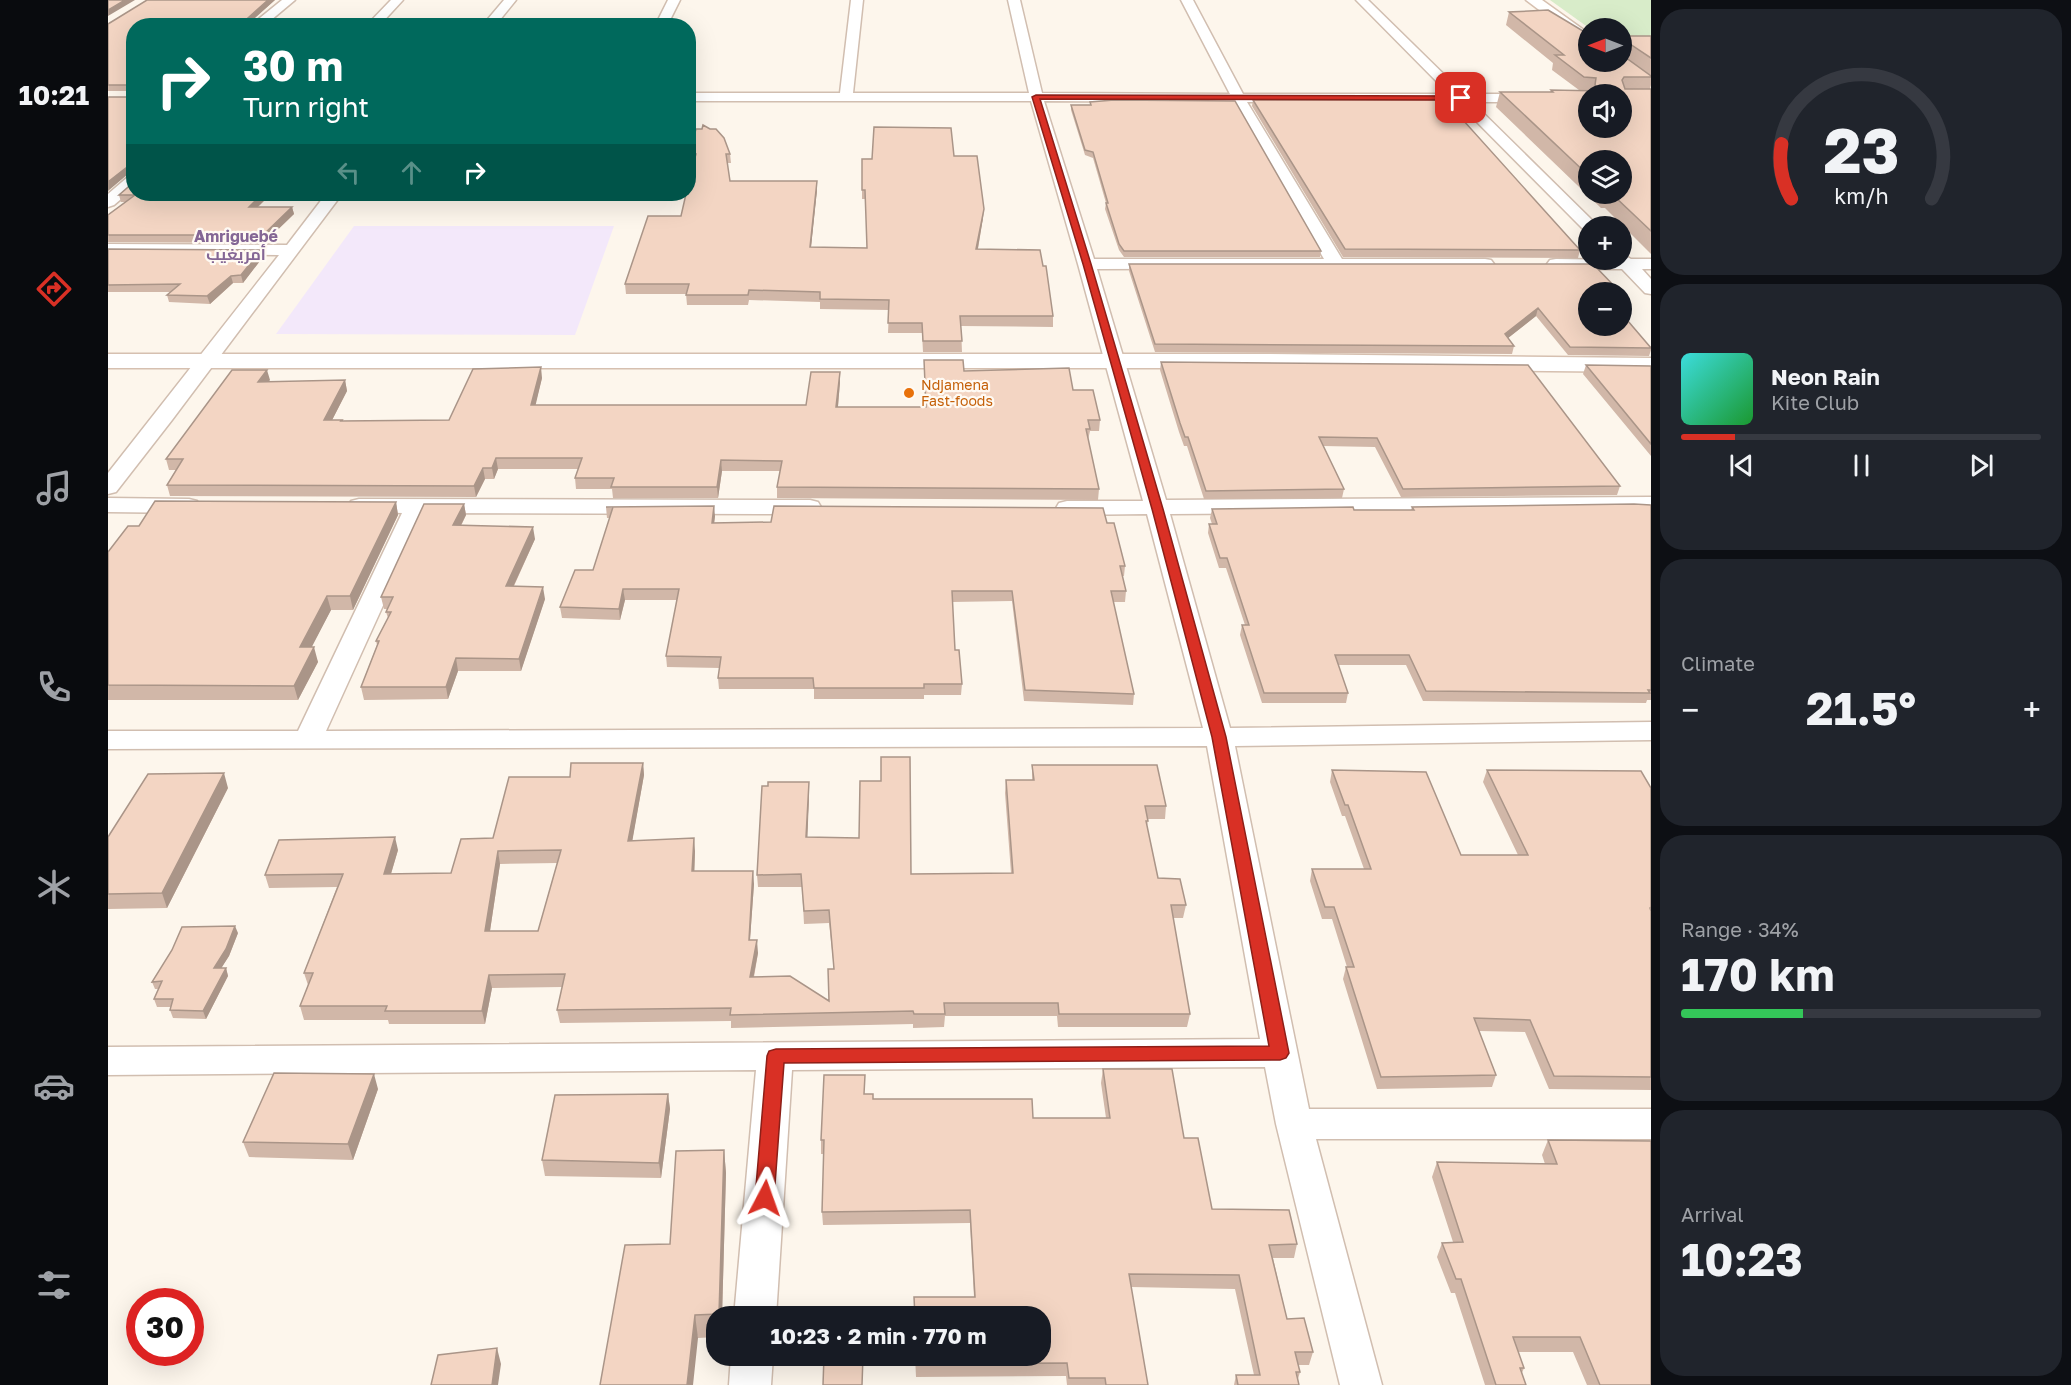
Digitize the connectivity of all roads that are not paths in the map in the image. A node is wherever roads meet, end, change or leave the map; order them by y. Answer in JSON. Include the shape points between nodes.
{"nodes":[{"id":1,"x":289,"y":0,"type":"edge"},
{"id":2,"x":397,"y":0,"type":"edge"},
{"id":3,"x":510,"y":0,"type":"edge"},
{"id":4,"x":674,"y":0,"type":"edge"},
{"id":5,"x":857,"y":0,"type":"edge"},
{"id":6,"x":1014,"y":0,"type":"edge"},
{"id":7,"x":1187,"y":0,"type":"edge"},
{"id":8,"x":1362,"y":0,"type":"edge"},
{"id":9,"x":1533,"y":0,"type":"edge"},
{"id":10,"x":1551,"y":0,"type":"edge"},
{"id":11,"x":266,"y":18,"type":"edge"},
{"id":12,"x":380,"y":18,"type":"edge"},
{"id":13,"x":495,"y":18,"type":"edge"},
{"id":14,"x":665,"y":18,"type":"edge"},
{"id":15,"x":1578,"y":19,"type":"edge"},
{"id":16,"x":1578,"y":33,"type":"edge"},
{"id":17,"x":846,"y":96,"type":"junction"},
{"id":18,"x":696,"y":97,"type":"edge"},
{"id":19,"x":1036,"y":97,"type":"junction"},
{"id":20,"x":1238,"y":97,"type":"junction"},
{"id":21,"x":1461,"y":98,"type":"junction"},
{"id":22,"x":1578,"y":98,"type":"edge"},
{"id":23,"x":126,"y":185,"type":"edge"},
{"id":24,"x":329,"y":201,"type":"edge"},
{"id":25,"x":108,"y":202,"type":"edge"},
{"id":26,"x":1579,"y":216,"type":"edge"},
{"id":27,"x":108,"y":249,"type":"edge"},
{"id":28,"x":291,"y":250,"type":"junction"},
{"id":29,"x":1578,"y":263,"type":"edge"},
{"id":30,"x":1632,"y":263,"type":"edge"},
{"id":31,"x":1087,"y":264,"type":"junction"},
{"id":32,"x":1336,"y":264,"type":"junction"},
{"id":33,"x":1499,"y":264,"type":"edge"},
{"id":34,"x":1534,"y":264,"type":"edge"},
{"id":35,"x":1651,"y":264,"type":"edge"},
{"id":36,"x":1632,"y":270,"type":"edge"},
{"id":37,"x":1651,"y":289,"type":"edge"},
{"id":38,"x":108,"y":350,"type":"edge"},
{"id":39,"x":1651,"y":352,"type":"edge"},
{"id":40,"x":210,"y":356,"type":"junction"},
{"id":41,"x":1112,"y":357,"type":"junction"},
{"id":42,"x":108,"y":361,"type":"edge"},
{"id":43,"x":1651,"y":365,"type":"edge"},
{"id":44,"x":108,"y":487,"type":"edge"},
{"id":45,"x":1651,"y":504,"type":"edge"},
{"id":46,"x":108,"y":505,"type":"edge"},
{"id":47,"x":215,"y":506,"type":"edge"},
{"id":48,"x":334,"y":506,"type":"edge"},
{"id":49,"x":417,"y":506,"type":"junction"},
{"id":50,"x":835,"y":508,"type":"edge"},
{"id":51,"x":1050,"y":508,"type":"edge"},
{"id":52,"x":1157,"y":509,"type":"junction"},
{"id":53,"x":1651,"y":731,"type":"edge"},
{"id":54,"x":1219,"y":737,"type":"junction"},
{"id":55,"x":308,"y":739,"type":"junction"},
{"id":56,"x":108,"y":740,"type":"edge"},
{"id":57,"x":1280,"y":1053,"type":"junction"},
{"id":58,"x":776,"y":1056,"type":"junction"},
{"id":59,"x":108,"y":1061,"type":"edge"},
{"id":60,"x":1294,"y":1124,"type":"junction"},
{"id":61,"x":1651,"y":1124,"type":"edge"},
{"id":62,"x":756,"y":1306,"type":"edge"},
{"id":63,"x":751,"y":1366,"type":"edge"},
{"id":64,"x":750,"y":1385,"type":"edge"},
{"id":65,"x":1360,"y":1385,"type":"edge"}],
"edges":[{"from":1,"to":11,"type":"street"},
{"from":2,"to":12,"type":"street"},
{"from":3,"to":13,"type":"street"},
{"from":4,"to":14,"type":"street"},
{"from":5,"to":17,"type":"street"},
{"from":6,"to":19,"type":"street"},
{"from":7,"to":20,"type":"street"},
{"from":8,"to":21,"type":"street"},
{"from":9,"to":16,"type":"street"},
{"from":10,"to":15,"type":"street"},
{"from":17,"to":18,"type":"street"},
{"from":17,"to":19,"type":"street"},
{"from":19,"to":20,"type":"street"},
{"from":19,"to":31,"type":"street"},
{"from":20,"to":21,"type":"street"},
{"from":20,"to":32,"type":"street"},
{"from":21,"to":22,"type":"street"},
{"from":21,"to":26,"type":"street"},
{"from":23,"to":25,"type":"street"},
{"from":24,"to":28,"type":"street"},
{"from":27,"to":28,"type":"street"},
{"from":28,"to":40,"type":"street"},
{"from":29,"to":34,"type":"street"},
{"from":30,"to":35,"type":"street"},
{"from":31,"to":32,"type":"street"},
{"from":31,"to":41,"type":"street"},
{"from":32,"to":33,"type":"street"},
{"from":36,"to":37,"type":"street"},
{"from":38,"to":40,"type":"street"},
{"from":39,"to":41,"type":"street"},
{"from":40,"to":41,"type":"street","via":[[440,360]]},
{"from":40,"to":42,"type":"street"},
{"from":40,"to":44,"type":"street"},
{"from":41,"to":43,"type":"street"},
{"from":41,"to":52,"type":"street"},
{"from":45,"to":52,"type":"street"},
{"from":46,"to":47,"type":"street"},
{"from":48,"to":49,"type":"street"},
{"from":49,"to":50,"type":"street"},
{"from":49,"to":55,"type":"street"},
{"from":51,"to":52,"type":"street"},
{"from":52,"to":54,"type":"street"},
{"from":53,"to":54,"type":"street"},
{"from":54,"to":55,"type":"street"},
{"from":54,"to":57,"type":"street"},
{"from":55,"to":56,"type":"street"},
{"from":57,"to":58,"type":"street"},
{"from":57,"to":60,"type":"street"},
{"from":58,"to":59,"type":"street"},
{"from":58,"to":62,"type":"street"},
{"from":60,"to":61,"type":"street"},
{"from":60,"to":65,"type":"street"},
{"from":63,"to":64,"type":"street"}]}
